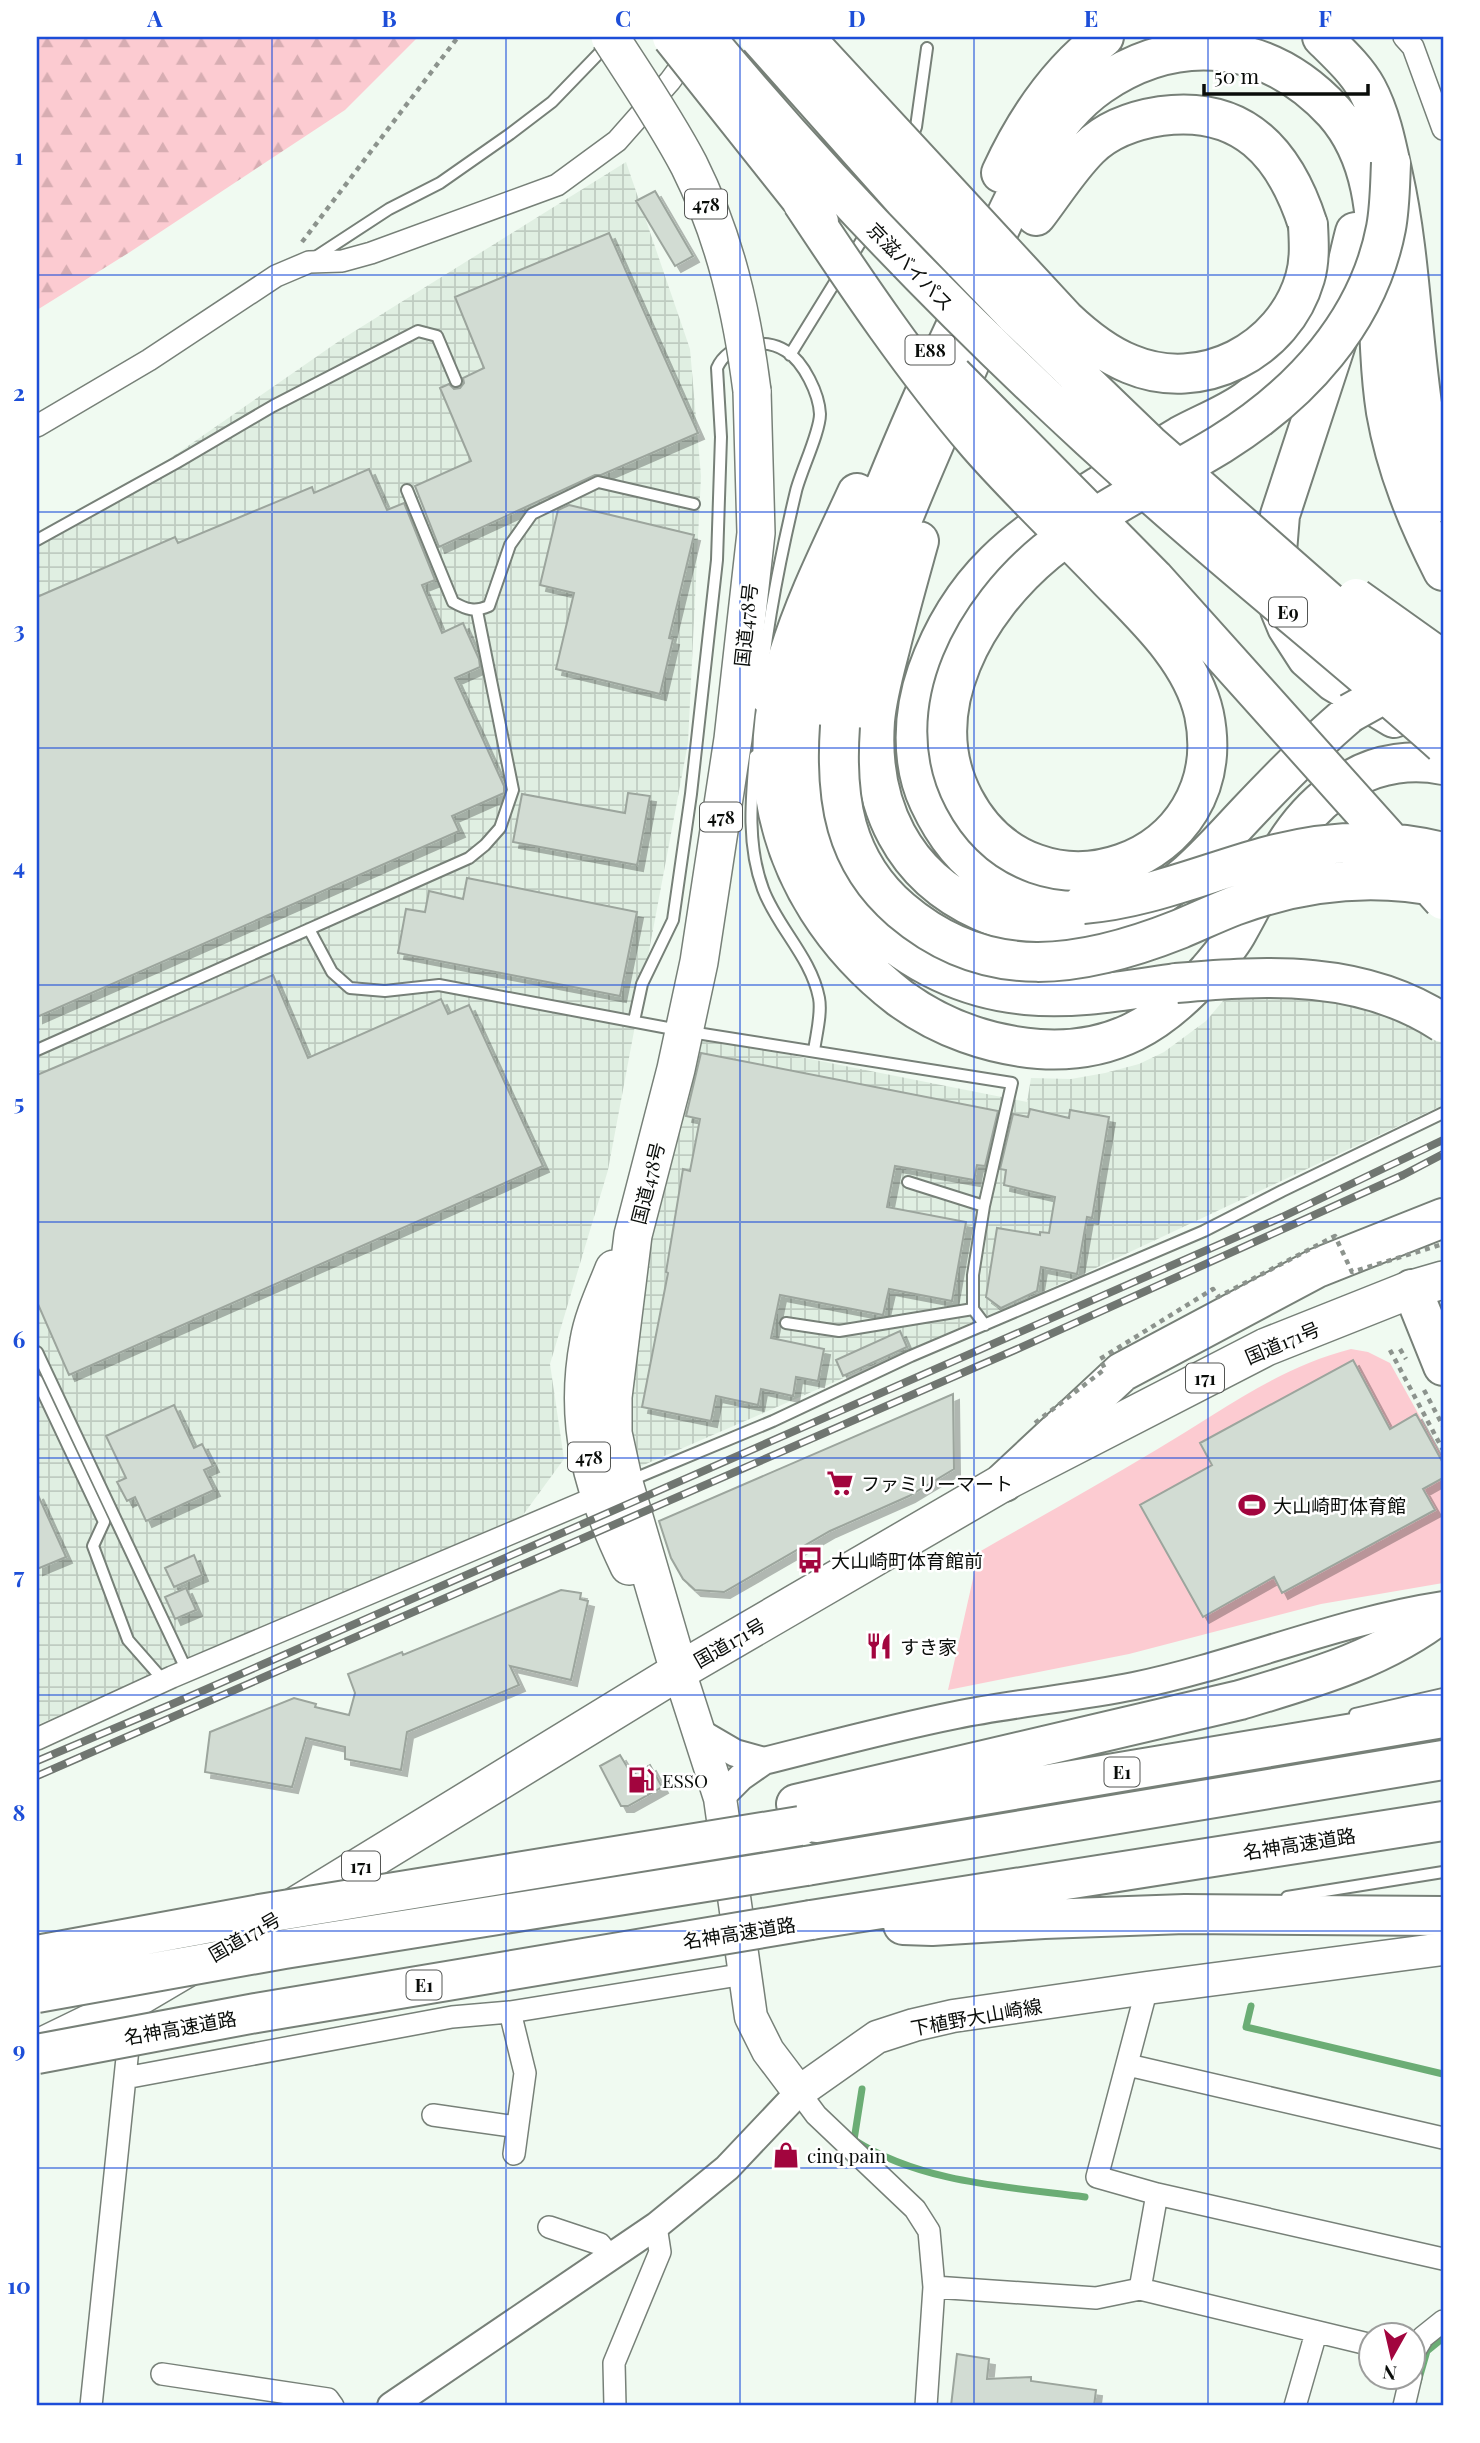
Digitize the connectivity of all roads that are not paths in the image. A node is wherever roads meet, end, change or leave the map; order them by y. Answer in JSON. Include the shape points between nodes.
{"nodes":[{"id":1,"x":672,"y":37,"type":"edge"},
{"id":2,"x":703,"y":37,"type":"edge"},
{"id":3,"x":759,"y":37,"type":"edge"},
{"id":4,"x":804,"y":37,"type":"edge"},
{"id":5,"x":1104,"y":37,"type":"edge"},
{"id":6,"x":1322,"y":37,"type":"edge"},
{"id":7,"x":1404,"y":37,"type":"edge"},
{"id":8,"x":611,"y":38,"type":"edge"},
{"id":9,"x":928,"y":48,"type":"dead end"},
{"id":10,"x":1443,"y":129,"type":"edge"},
{"id":11,"x":905,"y":160,"type":"dead end"},
{"id":12,"x":1391,"y":163,"type":"junction"},
{"id":13,"x":898,"y":182,"type":"dead end"},
{"id":14,"x":802,"y":202,"type":"junction"},
{"id":15,"x":1036,"y":216,"type":"junction"},
{"id":16,"x":1355,"y":232,"type":"junction"},
{"id":17,"x":300,"y":259,"type":"junction"},
{"id":18,"x":790,"y":355,"type":"junction"},
{"id":19,"x":456,"y":381,"type":"dead end"},
{"id":20,"x":907,"y":383,"type":"junction"},
{"id":21,"x":958,"y":390,"type":"junction"},
{"id":22,"x":37,"y":426,"type":"edge"},
{"id":23,"x":1150,"y":460,"type":"junction"},
{"id":24,"x":407,"y":490,"type":"dead end"},
{"id":25,"x":1443,"y":502,"type":"edge"},
{"id":26,"x":694,"y":504,"type":"dead end"},
{"id":27,"x":37,"y":540,"type":"edge"},
{"id":28,"x":852,"y":571,"type":"junction"},
{"id":29,"x":1443,"y":571,"type":"edge"},
{"id":30,"x":477,"y":611,"type":"junction"},
{"id":31,"x":1443,"y":660,"type":"edge"},
{"id":32,"x":1443,"y":686,"type":"edge"},
{"id":33,"x":1443,"y":700,"type":"edge"},
{"id":34,"x":758,"y":714,"type":"dead end"},
{"id":35,"x":825,"y":720,"type":"junction"},
{"id":36,"x":756,"y":742,"type":"dead end"},
{"id":37,"x":1443,"y":742,"type":"edge"},
{"id":38,"x":1443,"y":765,"type":"edge"},
{"id":39,"x":1443,"y":852,"type":"edge"},
{"id":40,"x":1443,"y":888,"type":"edge"},
{"id":41,"x":1443,"y":900,"type":"edge"},
{"id":42,"x":309,"y":929,"type":"junction"},
{"id":43,"x":1175,"y":983,"type":"junction"},
{"id":44,"x":1443,"y":1000,"type":"edge"},
{"id":45,"x":634,"y":1021,"type":"junction"},
{"id":46,"x":1443,"y":1023,"type":"edge"},
{"id":47,"x":684,"y":1031,"type":"junction"},
{"id":48,"x":37,"y":1050,"type":"edge"},
{"id":49,"x":814,"y":1051,"type":"junction"},
{"id":50,"x":1443,"y":1114,"type":"edge"},
{"id":51,"x":908,"y":1181,"type":"dead end"},
{"id":52,"x":984,"y":1206,"type":"junction"},
{"id":53,"x":1443,"y":1218,"type":"edge"},
{"id":54,"x":1428,"y":1284,"type":"edge"},
{"id":55,"x":973,"y":1309,"type":"junction"},
{"id":56,"x":786,"y":1323,"type":"dead end"},
{"id":57,"x":985,"y":1325,"type":"junction"},
{"id":58,"x":37,"y":1352,"type":"edge"},
{"id":59,"x":1438,"y":1376,"type":"edge"},
{"id":60,"x":37,"y":1380,"type":"edge"},
{"id":61,"x":1004,"y":1482,"type":"junction"},
{"id":62,"x":612,"y":1489,"type":"junction"},
{"id":63,"x":1443,"y":1605,"type":"edge"},
{"id":64,"x":1443,"y":1612,"type":"edge"},
{"id":65,"x":187,"y":1671,"type":"junction"},
{"id":66,"x":679,"y":1671,"type":"junction"},
{"id":67,"x":164,"y":1681,"type":"junction"},
{"id":68,"x":1443,"y":1694,"type":"edge"},
{"id":69,"x":1348,"y":1716,"type":"dead end"},
{"id":70,"x":1443,"y":1718,"type":"edge"},
{"id":71,"x":699,"y":1732,"type":"junction"},
{"id":72,"x":37,"y":1739,"type":"edge"},
{"id":73,"x":1239,"y":1740,"type":"dead end"},
{"id":74,"x":1443,"y":1760,"type":"edge"},
{"id":75,"x":764,"y":1761,"type":"junction"},
{"id":76,"x":1035,"y":1786,"type":"junction"},
{"id":77,"x":720,"y":1798,"type":"junction"},
{"id":78,"x":798,"y":1815,"type":"junction"},
{"id":79,"x":1443,"y":1821,"type":"edge"},
{"id":80,"x":1443,"y":1872,"type":"edge"},
{"id":81,"x":1278,"y":1899,"type":"dead end"},
{"id":82,"x":1252,"y":1903,"type":"dead end"},
{"id":83,"x":1185,"y":1914,"type":"junction"},
{"id":84,"x":811,"y":1920,"type":"junction"},
{"id":85,"x":1439,"y":1927,"type":"edge"},
{"id":86,"x":37,"y":1955,"type":"edge"},
{"id":87,"x":745,"y":1974,"type":"junction"},
{"id":88,"x":1147,"y":1988,"type":"junction"},
{"id":89,"x":37,"y":1993,"type":"edge"},
{"id":90,"x":134,"y":1999,"type":"junction"},
{"id":91,"x":510,"y":2011,"type":"junction"},
{"id":92,"x":37,"y":2049,"type":"edge"},
{"id":93,"x":37,"y":2054,"type":"edge"},
{"id":94,"x":1128,"y":2066,"type":"junction"},
{"id":95,"x":125,"y":2078,"type":"junction"},
{"id":96,"x":799,"y":2092,"type":"junction"},
{"id":97,"x":433,"y":2115,"type":"dead end"},
{"id":98,"x":517,"y":2127,"type":"junction"},
{"id":99,"x":1443,"y":2138,"type":"edge"},
{"id":100,"x":514,"y":2154,"type":"dead end"},
{"id":101,"x":1157,"y":2194,"type":"junction"},
{"id":102,"x":656,"y":2226,"type":"junction"},
{"id":103,"x":549,"y":2227,"type":"dead end"},
{"id":104,"x":611,"y":2258,"type":"junction"},
{"id":105,"x":1443,"y":2259,"type":"edge"},
{"id":106,"x":934,"y":2287,"type":"junction"},
{"id":107,"x":1140,"y":2289,"type":"junction"},
{"id":108,"x":1443,"y":2321,"type":"edge"},
{"id":109,"x":1428,"y":2332,"type":"edge"},
{"id":110,"x":1316,"y":2333,"type":"junction"},
{"id":111,"x":1358,"y":2342,"type":"edge"},
{"id":112,"x":162,"y":2374,"type":"dead end"},
{"id":113,"x":91,"y":2406,"type":"edge"},
{"id":114,"x":333,"y":2406,"type":"edge"},
{"id":115,"x":391,"y":2406,"type":"edge"},
{"id":116,"x":617,"y":2406,"type":"edge"},
{"id":117,"x":926,"y":2406,"type":"edge"},
{"id":118,"x":1295,"y":2406,"type":"edge"}],
"edges":[{"from":1,"to":14,"type":"highway","number":"E88","bridge":true},
{"from":2,"to":17,"type":"street","via":[[617,141],[557,185],[371,253],[342,261]]},
{"from":2,"to":23,"type":"highway","name":"京滋バイパス","number":"E88","bridge":true,"via":[[839,191],[993,349]]},
{"from":3,"to":23,"type":"highway","bridge":true,"via":[[905,201]]},
{"from":4,"to":15,"type":"highway","bridge":true,"via":[[1065,319],[1087,340],[1132,365],[1155,372],[1198,373],[1235,362],[1266,341],[1289,314],[1309,256],[1308,225],[1298,193],[1281,164],[1260,142],[1231,123],[1202,116],[1142,119],[1114,130],[1089,148]]},
{"from":5,"to":20,"type":"highway","via":[[1081,54],[1029,122],[1003,169]]},
{"from":6,"to":12,"type":"highway","via":[[1366,88]]},
{"from":7,"to":10,"type":"street","via":[[1413,47]]},
{"from":8,"to":17,"type":"lane","via":[[552,102],[510,134],[440,183]]},
{"from":8,"to":47,"type":"highway","name":"国道478号","number":"478","bridge":true,"via":[[688,164],[716,227],[735,287],[752,391],[756,533],[733,739]]},
{"from":9,"to":11,"type":"lane","via":[[916,127]]},
{"from":12,"to":14,"type":"highway","bridge":true,"via":[[1381,252],[1354,312],[1319,364],[1250,425],[1104,510],[1073,533],[1062,540],[1027,568],[988,612],[963,658],[951,703],[948,740],[960,792],[989,835],[1021,857],[1086,872],[1137,859],[1159,844],[1194,802],[1207,745],[1196,690],[1182,663],[1155,630],[1111,582],[1073,543],[1064,533],[980,445],[946,403],[862,292]]},
{"from":12,"to":25,"type":"highway","bridge":true,"via":[[1403,227],[1422,401]]},
{"from":13,"to":18,"type":"lane"},
{"from":14,"to":41,"type":"highway","number":"E88","bridge":true,"via":[[945,367],[1154,578]]},
{"from":15,"to":16,"type":"highway","via":[[1093,119],[1120,96],[1149,82],[1204,73],[1257,82],[1299,108],[1318,127],[1346,173]]},
{"from":15,"to":21,"type":"highway"},
{"from":16,"to":37,"type":"highway","via":[[1346,312],[1280,515],[1275,576],[1280,610],[1307,658],[1334,682],[1388,716]]},
{"from":16,"to":39,"type":"highway","bridge":true,"via":[[1330,309],[1286,366],[1245,401],[1040,523],[977,581],[954,614],[921,690],[915,733],[918,763],[939,824],[961,852],[986,875],[1049,900],[1083,904],[1139,896],[1263,857],[1336,843],[1405,844]]},
{"from":17,"to":22,"type":"street","via":[[149,360]]},
{"from":18,"to":34,"type":"lane","via":[[818,397],[820,418],[783,546],[764,645]]},
{"from":18,"to":45,"type":"lane","via":[[762,342],[738,347],[721,359],[717,368],[721,437],[718,547],[691,794],[673,920],[642,984]]},
{"from":19,"to":27,"type":"lane","via":[[437,337],[418,331],[273,406]]},
{"from":20,"to":28,"type":"highway"},
{"from":20,"to":38,"type":"highway","via":[[795,632],[776,707],[772,753],[782,831],[794,863],[831,932],[877,981],[908,1003],[990,1042],[1053,1050],[1131,1034],[1155,1021],[1193,987],[1238,932],[1270,869],[1311,808],[1331,791],[1383,765]]},
{"from":21,"to":32,"type":"highway","bridge":true,"via":[[880,688],[874,752],[886,813],[900,842],[918,867],[965,904],[1019,924],[1049,927],[1078,926],[1135,910],[1202,861],[1291,767],[1350,713],[1399,689],[1419,684]]},
{"from":21,"to":35,"type":"highway"},
{"from":23,"to":31,"type":"highway","bridge":true,"via":[[1269,536]]},
{"from":23,"to":33,"type":"highway","number":"E9","bridge":true},
{"from":23,"to":37,"type":"highway","number":"E9","bridge":true,"via":[[1188,527]]},
{"from":24,"to":30,"type":"lane","via":[[453,602]]},
{"from":26,"to":30,"type":"lane","via":[[598,482],[532,514],[510,545],[489,606]]},
{"from":28,"to":29,"type":"highway","via":[[898,451],[990,252],[1033,164],[1068,113],[1130,68],[1159,56],[1213,49],[1251,57],[1305,86],[1336,114],[1369,176],[1376,215],[1386,411],[1405,491]]},
{"from":28,"to":35,"type":"highway","via":[[825,655]]},
{"from":30,"to":42,"type":"lane","via":[[513,790],[500,828],[469,858]]},
{"from":35,"to":40,"type":"highway","bridge":true,"via":[[842,812],[871,877],[916,923],[976,953],[1009,961],[1074,961],[1143,942],[1235,906],[1324,883],[1391,880]]},
{"from":35,"to":43,"type":"highway","via":[[805,767],[815,827],[847,896],[890,941],[956,979],[1025,995],[1094,995]]},
{"from":36,"to":49,"type":"lane","via":[[752,849],[763,890],[805,962],[819,999]]},
{"from":42,"to":45,"type":"lane","via":[[332,972],[350,988],[385,991],[439,985]]},
{"from":42,"to":48,"type":"lane"},
{"from":43,"to":44,"type":"highway","bridge":true,"via":[[1242,972],[1326,971],[1370,976]]},
{"from":43,"to":46,"type":"highway","bridge":true,"via":[[1282,976],[1324,980],[1365,987]]},
{"from":45,"to":47,"type":"lane"},
{"from":47,"to":49,"type":"lane"},
{"from":47,"to":62,"type":"highway","name":"国道478号","number":"478","via":[[633,1235],[613,1397]]},
{"from":49,"to":52,"type":"lane","via":[[1012,1083]]},
{"from":50,"to":57,"type":"lane","via":[[1205,1231]]},
{"from":51,"to":52,"type":"lane"},
{"from":52,"to":55,"type":"lane","via":[[972,1275]]},
{"from":53,"to":61,"type":"highway","via":[[1317,1268],[1122,1372]]},
{"from":54,"to":59,"type":"highway"},
{"from":54,"to":61,"type":"highway","name":"国道171号","number":"171","via":[[1266,1347]]},
{"from":55,"to":56,"type":"lane","via":[[839,1331]]},
{"from":55,"to":57,"type":"lane"},
{"from":57,"to":62,"type":"lane"},
{"from":58,"to":65,"type":"lane"},
{"from":60,"to":67,"type":"lane","via":[[104,1522],[93,1546],[128,1640]]},
{"from":61,"to":66,"type":"highway","name":"国道171号","number":"171"},
{"from":62,"to":65,"type":"street"},
{"from":62,"to":66,"type":"highway","name":"国道478号","number":"478"},
{"from":63,"to":75,"type":"street","via":[[1413,1609],[1135,1686],[957,1715]]},
{"from":64,"to":78,"type":"highway","via":[[1397,1642],[1291,1685]]},
{"from":65,"to":67,"type":"street"},
{"from":66,"to":71,"type":"main road"},
{"from":66,"to":90,"type":"highway","name":"国道171号","number":"171"},
{"from":67,"to":72,"type":"street"},
{"from":68,"to":69,"type":"lane"},
{"from":70,"to":76,"type":"highway","number":"E1"},
{"from":71,"to":75,"type":"street","via":[[735,1753]]},
{"from":71,"to":77,"type":"main road"},
{"from":73,"to":76,"type":"lane","number":"E1"},
{"from":74,"to":89,"type":"highway","number":"E1","bridge":true},
{"from":75,"to":77,"type":"street"},
{"from":76,"to":78,"type":"highway","number":"E1"},
{"from":77,"to":87,"type":"main road"},
{"from":78,"to":86,"type":"highway","bridge":true,"via":[[484,1877]]},
{"from":79,"to":84,"type":"highway","name":"名神高速道路","number":"E1"},
{"from":80,"to":81,"type":"lane"},
{"from":82,"to":83,"type":"lane"},
{"from":83,"to":84,"type":"highway","via":[[932,1926]]},
{"from":83,"to":85,"type":"highway"},
{"from":84,"to":93,"type":"highway","name":"名神高速道路","number":"E1","bridge":true},
{"from":85,"to":88,"type":"main road","name":"下植野大山崎線"},
{"from":87,"to":91,"type":"street"},
{"from":87,"to":96,"type":"main road","via":[[751,2017],[768,2051]]},
{"from":88,"to":94,"type":"street"},
{"from":88,"to":96,"type":"main road","name":"下植野大山崎線","via":[[914,2025],[877,2037]]},
{"from":90,"to":92,"type":"highway","name":"国道171号","number":"171"},
{"from":90,"to":95,"type":"street"},
{"from":91,"to":95,"type":"street","via":[[452,2017]]},
{"from":91,"to":98,"type":"street","via":[[525,2073]]},
{"from":94,"to":99,"type":"street"},
{"from":94,"to":101,"type":"street","via":[[1097,2177]]},
{"from":95,"to":113,"type":"street"},
{"from":96,"to":102,"type":"street","via":[[727,2168]]},
{"from":96,"to":106,"type":"street","via":[[816,2115],[915,2209],[929,2231]]},
{"from":97,"to":98,"type":"street"},
{"from":98,"to":100,"type":"street"},
{"from":101,"to":105,"type":"street"},
{"from":101,"to":107,"type":"street"},
{"from":102,"to":104,"type":"street"},
{"from":102,"to":116,"type":"street","via":[[660,2252],[614,2363]]},
{"from":103,"to":104,"type":"street","via":[[600,2244]]},
{"from":104,"to":115,"type":"street"},
{"from":106,"to":107,"type":"street","via":[[1096,2298]]},
{"from":106,"to":117,"type":"street"},
{"from":107,"to":110,"type":"street"},
{"from":108,"to":109,"type":"street"},
{"from":110,"to":111,"type":"street"},
{"from":110,"to":118,"type":"street"},
{"from":112,"to":114,"type":"street","via":[[328,2399]]}]}
